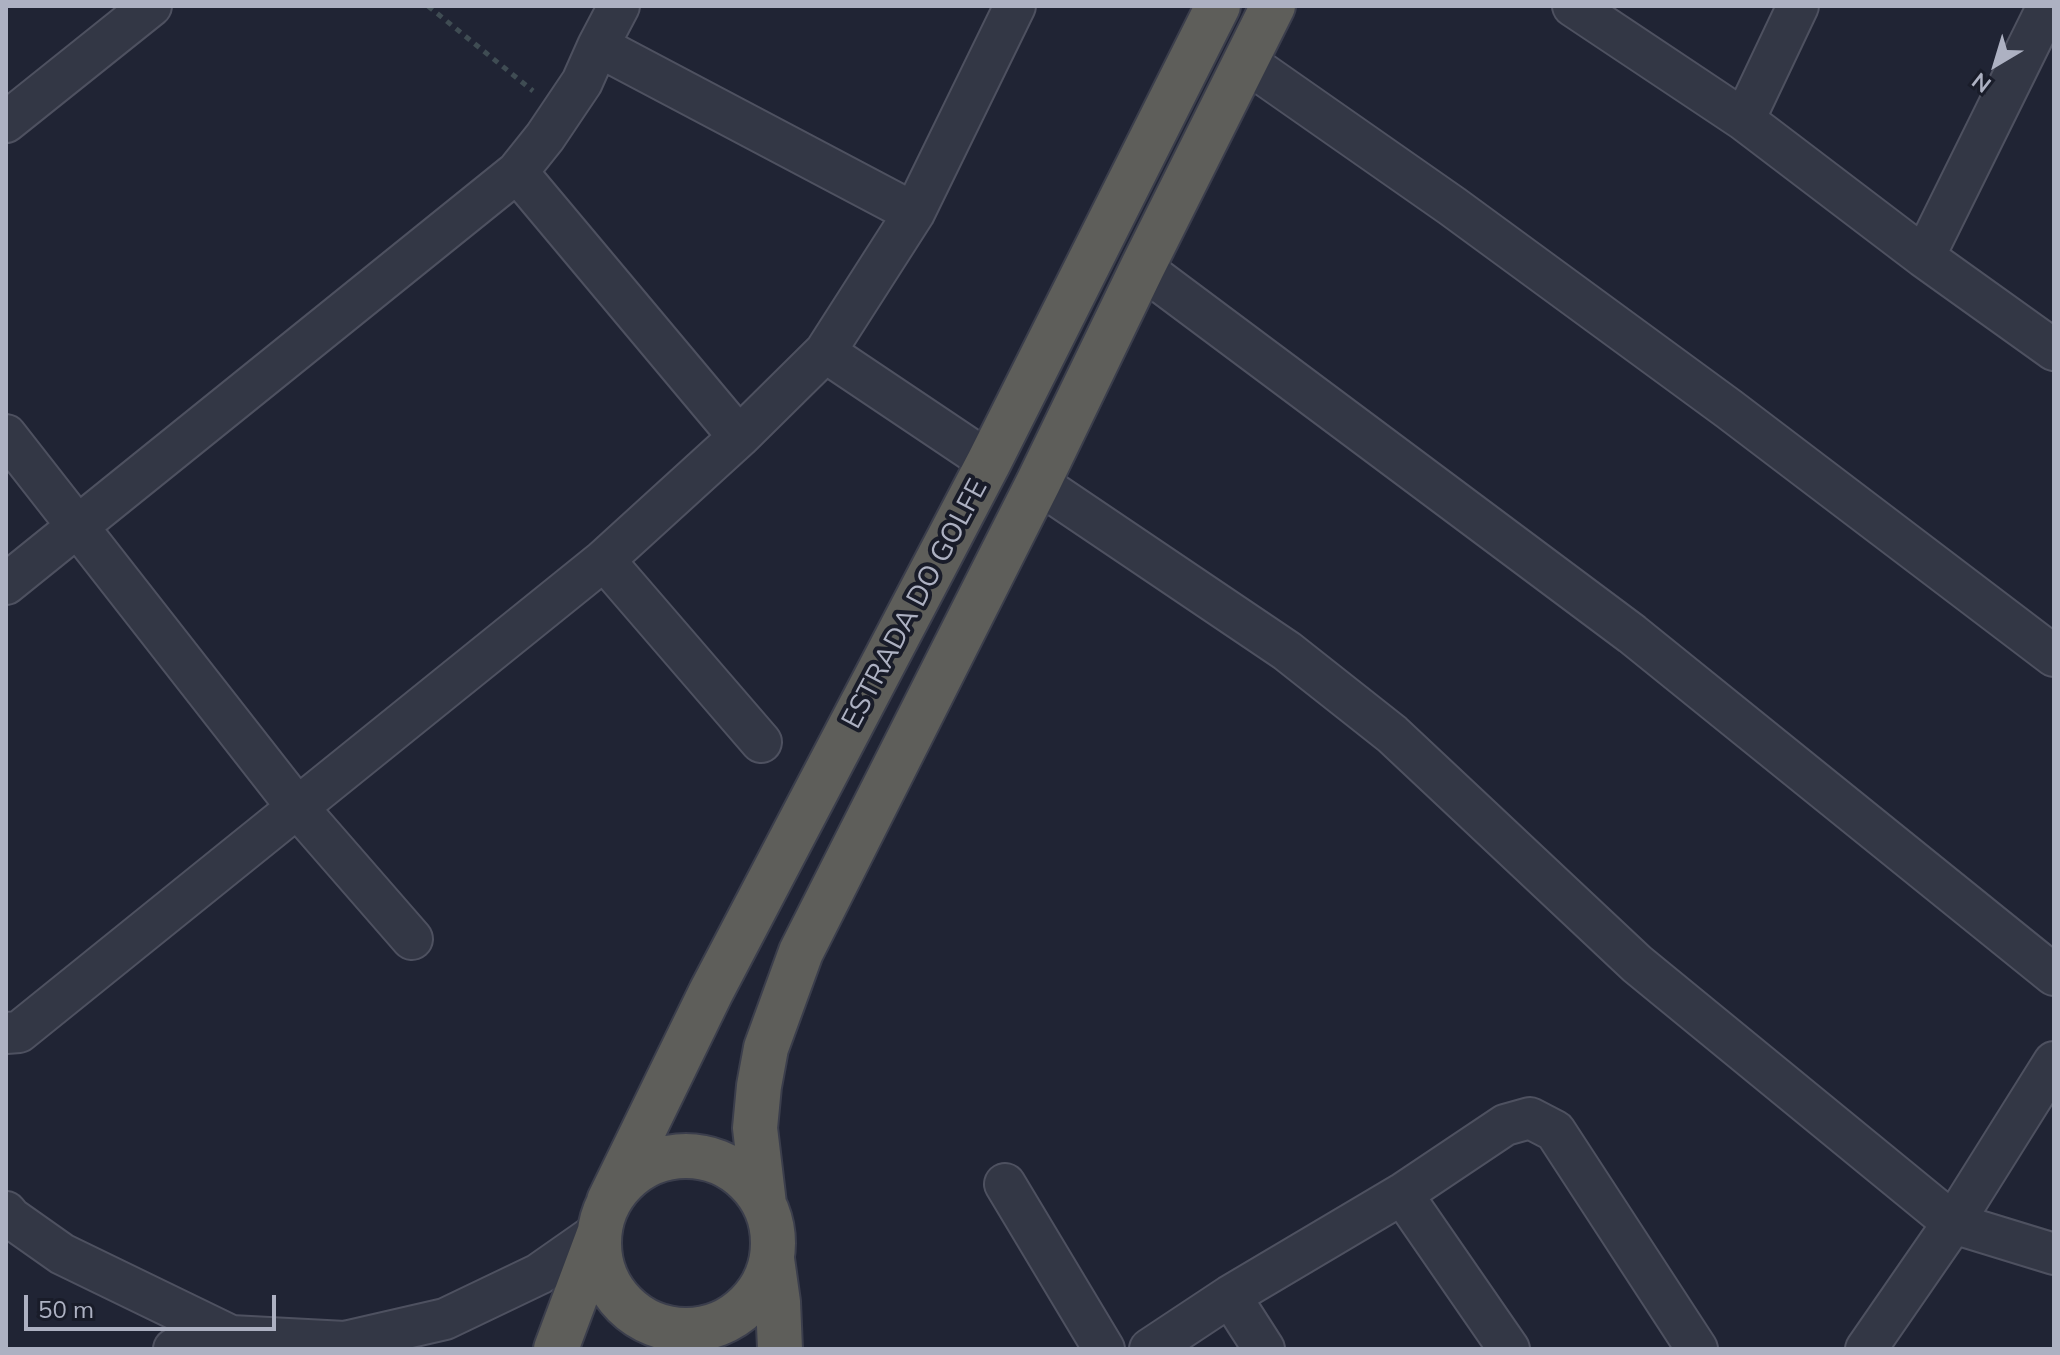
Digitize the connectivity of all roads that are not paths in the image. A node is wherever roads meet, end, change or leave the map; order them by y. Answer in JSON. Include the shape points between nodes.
{"nodes":[{"id":1,"x":151,"y":6,"type":"edge"},
{"id":2,"x":619,"y":6,"type":"edge"},
{"id":3,"x":1015,"y":6,"type":"edge"},
{"id":4,"x":1218,"y":6,"type":"edge"},
{"id":5,"x":1273,"y":6,"type":"edge"},
{"id":6,"x":1573,"y":6,"type":"edge"},
{"id":7,"x":1798,"y":6,"type":"edge"},
{"id":8,"x":2048,"y":6,"type":"edge"},
{"id":9,"x":598,"y":46,"type":"junction"},
{"id":10,"x":1246,"y":62,"type":"junction"},
{"id":11,"x":1744,"y":120,"type":"junction"},
{"id":12,"x":6,"y":122,"type":"edge"},
{"id":13,"x":517,"y":172,"type":"junction"},
{"id":14,"x":914,"y":213,"type":"junction"},
{"id":15,"x":1924,"y":257,"type":"junction"},
{"id":16,"x":1142,"y":268,"type":"junction"},
{"id":17,"x":2054,"y":350,"type":"edge"},
{"id":18,"x":825,"y":352,"type":"junction"},
{"id":19,"x":6,"y":435,"type":"edge"},
{"id":20,"x":739,"y":437,"type":"junction"},
{"id":21,"x":989,"y":462,"type":"junction"},
{"id":22,"x":1038,"y":483,"type":"junction"},
{"id":23,"x":78,"y":525,"type":"junction"},
{"id":24,"x":604,"y":560,"type":"junction"},
{"id":25,"x":6,"y":584,"type":"edge"},
{"id":26,"x":2054,"y":656,"type":"edge"},
{"id":27,"x":761,"y":742,"type":"dead end"},
{"id":28,"x":297,"y":807,"type":"junction"},
{"id":29,"x":412,"y":939,"type":"dead end"},
{"id":30,"x":2054,"y":975,"type":"edge"},
{"id":31,"x":6,"y":1033,"type":"edge"},
{"id":32,"x":2054,"y":1062,"type":"edge"},
{"id":33,"x":1005,"y":1184,"type":"dead end"},
{"id":34,"x":1402,"y":1194,"type":"junction"},
{"id":35,"x":764,"y":1204,"type":"junction"},
{"id":36,"x":6,"y":1212,"type":"edge"},
{"id":37,"x":604,"y":1217,"type":"junction"},
{"id":38,"x":1953,"y":1223,"type":"junction"},
{"id":39,"x":2054,"y":1254,"type":"edge"},
{"id":40,"x":772,"y":1259,"type":"junction"},
{"id":41,"x":1230,"y":1296,"type":"junction"},
{"id":42,"x":232,"y":1343,"type":"edge"},
{"id":43,"x":174,"y":1349,"type":"edge"},
{"id":44,"x":556,"y":1349,"type":"edge"},
{"id":45,"x":780,"y":1349,"type":"edge"},
{"id":46,"x":1104,"y":1349,"type":"edge"},
{"id":47,"x":1150,"y":1349,"type":"edge"},
{"id":48,"x":1264,"y":1349,"type":"edge"},
{"id":49,"x":1509,"y":1349,"type":"edge"},
{"id":50,"x":1697,"y":1349,"type":"edge"},
{"id":51,"x":1866,"y":1349,"type":"edge"}],
"edges":[{"from":1,"to":12,"type":"street"},
{"from":2,"to":9,"type":"street"},
{"from":3,"to":14,"type":"street"},
{"from":4,"to":21,"type":"highway","name":"ESTRADA DO GOLFE"},
{"from":5,"to":10,"type":"highway","name":"ESTRADA DO GOLFE"},
{"from":6,"to":11,"type":"street"},
{"from":7,"to":11,"type":"street"},
{"from":8,"to":15,"type":"street"},
{"from":9,"to":13,"type":"street","via":[[582,82]]},
{"from":9,"to":14,"type":"street"},
{"from":10,"to":16,"type":"highway","name":"ESTRADA DO GOLFE"},
{"from":10,"to":26,"type":"street","via":[[1540,270]]},
{"from":11,"to":15,"type":"street"},
{"from":13,"to":20,"type":"street"},
{"from":13,"to":23,"type":"street"},
{"from":14,"to":18,"type":"street"},
{"from":15,"to":17,"type":"street"},
{"from":16,"to":22,"type":"highway","name":"ESTRADA DO GOLFE"},
{"from":16,"to":30,"type":"street","via":[[1632,634]]},
{"from":18,"to":20,"type":"street"},
{"from":18,"to":21,"type":"street"},
{"from":19,"to":23,"type":"street"},
{"from":20,"to":24,"type":"street"},
{"from":21,"to":37,"type":"highway","name":"ESTRADA DO GOLFE","via":[[711,992]]},
{"from":22,"to":35,"type":"highway","name":"ESTRADA DO GOLFE","via":[[801,952],[766,1048],[759,1086],[755,1128]]},
{"from":22,"to":38,"type":"street","via":[[1287,651],[1392,734],[1637,964]]},
{"from":23,"to":25,"type":"street"},
{"from":23,"to":28,"type":"street"},
{"from":24,"to":27,"type":"street"},
{"from":24,"to":28,"type":"street"},
{"from":28,"to":29,"type":"street"},
{"from":28,"to":31,"type":"street","via":[[19,1032]]},
{"from":32,"to":38,"type":"street"},
{"from":33,"to":46,"type":"street"},
{"from":34,"to":41,"type":"street"},
{"from":34,"to":49,"type":"street"},
{"from":34,"to":50,"type":"street","via":[[1505,1125],[1530,1118],[1555,1131]]},
{"from":35,"to":37,"type":"highway","name":"ESTRADA DO GOLFE","via":[[748,1181],[726,1166],[700,1157],[673,1156],[647,1164],[626,1180]]},
{"from":35,"to":40,"type":"highway","name":"ESTRADA DO GOLFE","via":[[773,1230]]},
{"from":36,"to":42,"type":"street","via":[[62,1254]]},
{"from":37,"to":40,"type":"highway","name":"ESTRADA DO GOLFE","via":[[601,1261],[612,1289],[632,1311],[659,1326],[688,1330],[717,1325],[743,1310],[762,1287]]},
{"from":37,"to":42,"type":"street","via":[[539,1274],[445,1319],[345,1342]]},
{"from":37,"to":44,"type":"highway"},
{"from":38,"to":39,"type":"street"},
{"from":38,"to":51,"type":"street"},
{"from":40,"to":45,"type":"highway","name":"ESTRADA DO GOLFE"},
{"from":41,"to":47,"type":"street"},
{"from":41,"to":48,"type":"street"},
{"from":42,"to":43,"type":"street"}]}
